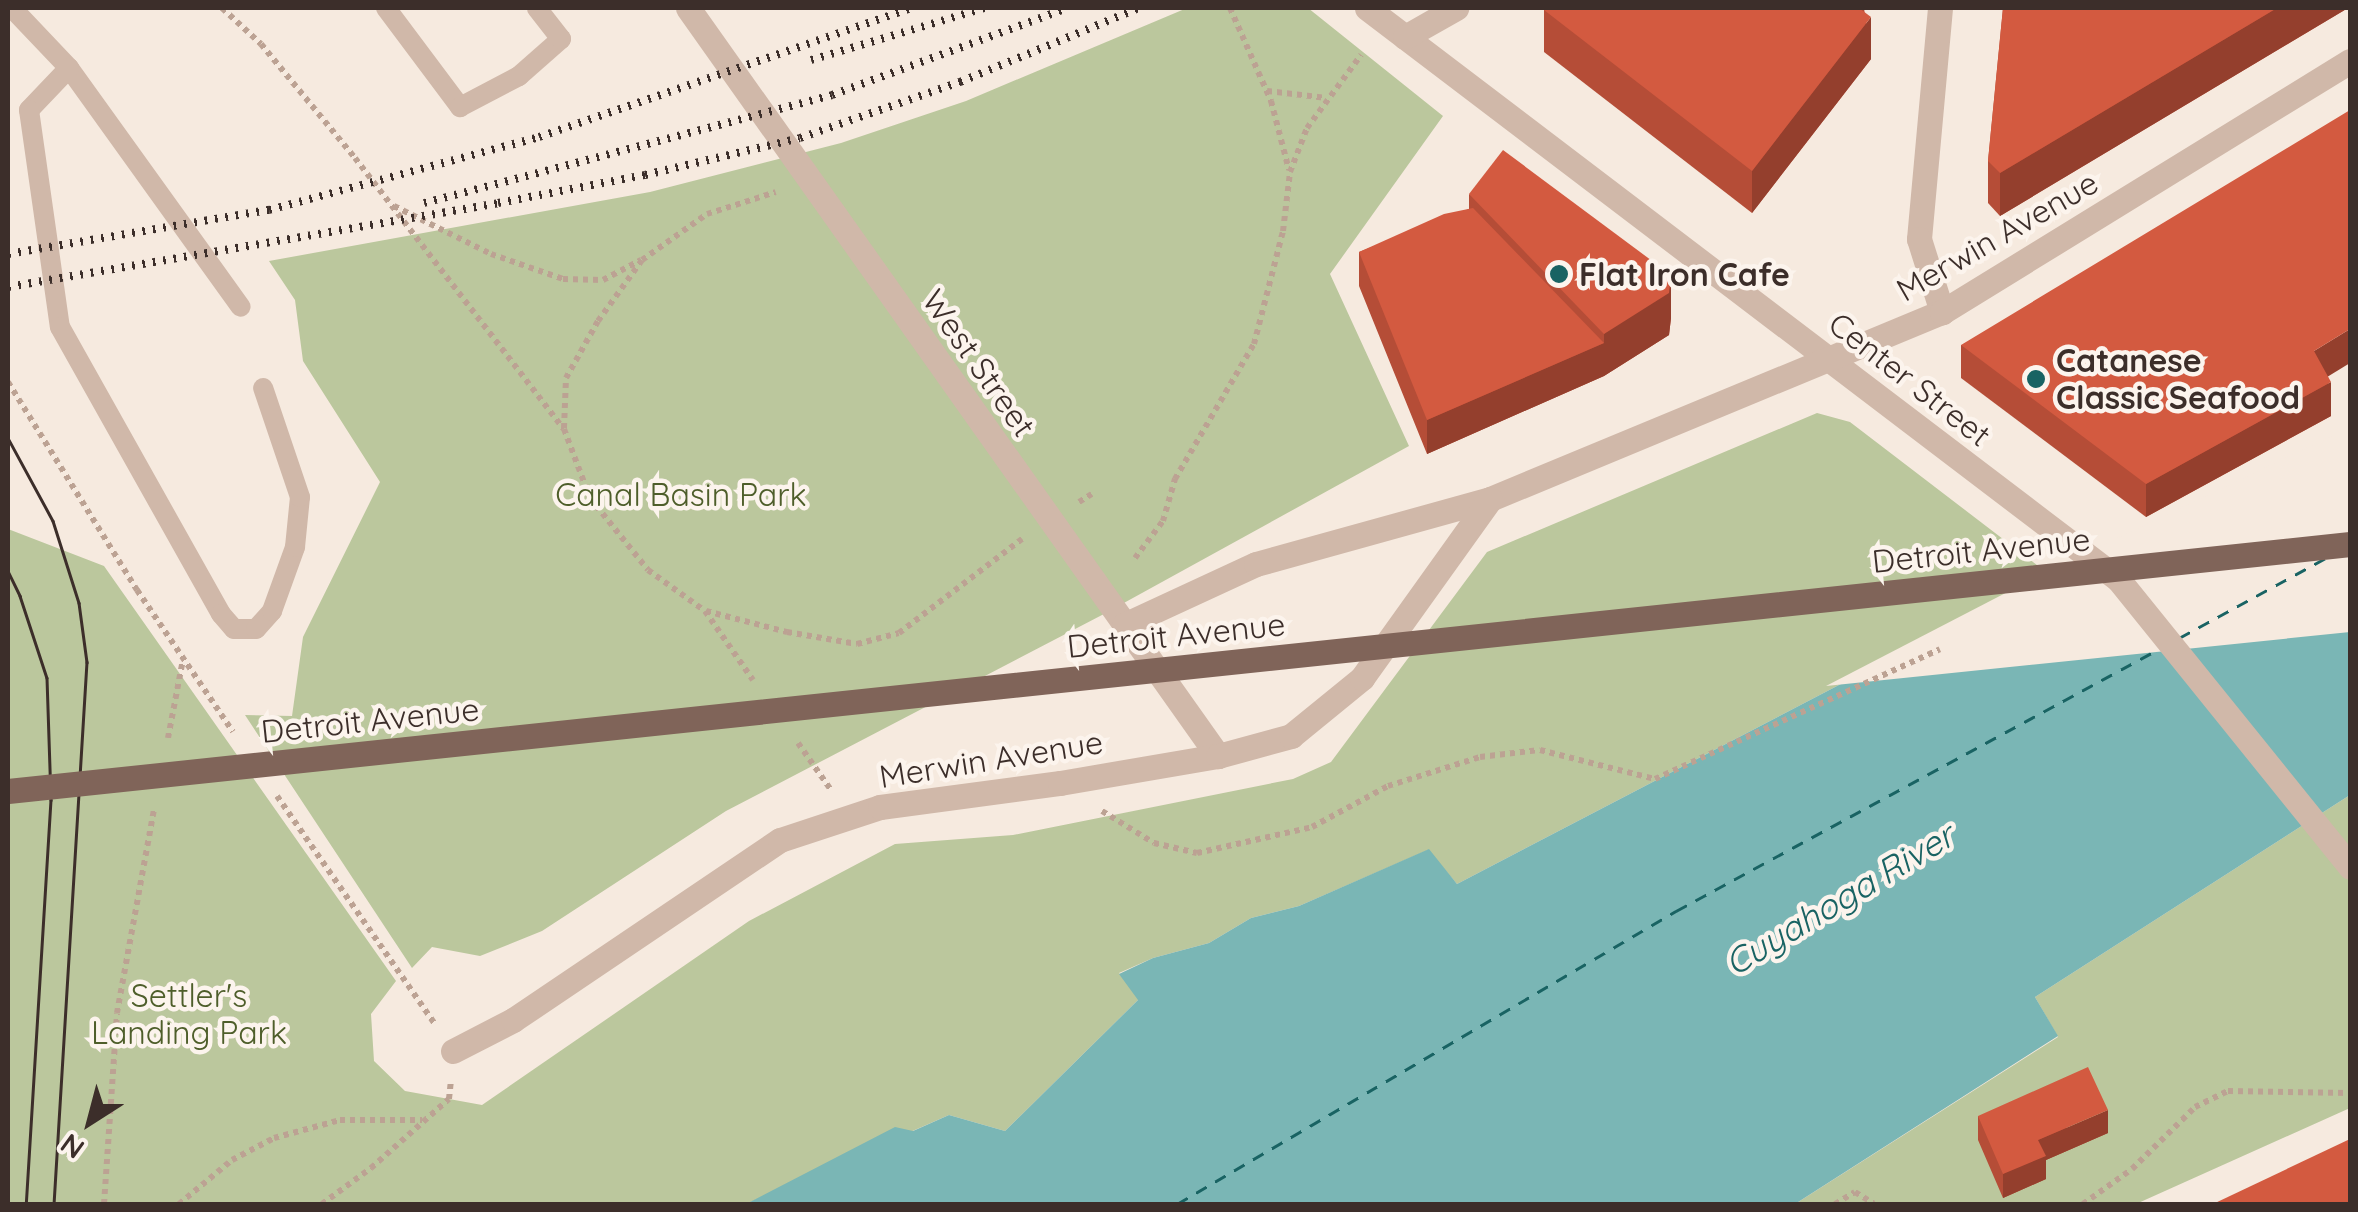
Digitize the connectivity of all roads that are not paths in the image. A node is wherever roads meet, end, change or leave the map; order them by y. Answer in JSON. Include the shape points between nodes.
{"nodes":[{"id":1,"x":12,"y":8,"type":"edge"},
{"id":2,"x":386,"y":8,"type":"edge"},
{"id":3,"x":537,"y":8,"type":"edge"},
{"id":4,"x":688,"y":8,"type":"edge"},
{"id":5,"x":1367,"y":8,"type":"edge"},
{"id":6,"x":1456,"y":8,"type":"edge"},
{"id":7,"x":1940,"y":8,"type":"edge"},
{"id":8,"x":1406,"y":37,"type":"junction"},
{"id":9,"x":2350,"y":61,"type":"edge"},
{"id":10,"x":70,"y":68,"type":"junction"},
{"id":11,"x":240,"y":307,"type":"dead end"},
{"id":12,"x":1942,"y":312,"type":"junction"},
{"id":13,"x":1831,"y":358,"type":"junction"},
{"id":14,"x":262,"y":388,"type":"dead end"},
{"id":15,"x":1490,"y":499,"type":"junction"},
{"id":16,"x":2350,"y":544,"type":"edge"},
{"id":17,"x":1124,"y":625,"type":"junction"},
{"id":18,"x":1218,"y":756,"type":"junction"},
{"id":19,"x":8,"y":791,"type":"edge"},
{"id":20,"x":2350,"y":867,"type":"edge"},
{"id":21,"x":453,"y":1051,"type":"road end"}],
"edges":[{"from":1,"to":10,"type":"lane"},
{"from":2,"to":3,"type":"lane","via":[[460,106],[519,76],[561,39]]},
{"from":4,"to":17,"type":"street","name":"West Street"},
{"from":5,"to":8,"type":"street","name":"Center Street"},
{"from":6,"to":8,"type":"street"},
{"from":7,"to":12,"type":"street","via":[[1920,239]]},
{"from":8,"to":13,"type":"street","name":"Center Street"},
{"from":9,"to":12,"type":"street","name":"Merwin Avenue"},
{"from":10,"to":11,"type":"lane"},
{"from":10,"to":14,"type":"lane","via":[[30,110],[60,327],[234,629],[256,629],[272,612],[295,547],[300,497]]},
{"from":12,"to":13,"type":"street","name":"Merwin Avenue"},
{"from":13,"to":15,"type":"street","name":"Merwin Avenue"},
{"from":13,"to":20,"type":"street","name":"Center Street","via":[[2118,579]]},
{"from":15,"to":17,"type":"street","name":"Merwin Avenue","via":[[1256,564]]},
{"from":15,"to":18,"type":"street","name":"Merwin Avenue","via":[[1362,678],[1291,736]]},
{"from":16,"to":19,"type":"main road","name":"Detroit Avenue","bridge":true},
{"from":17,"to":18,"type":"street","name":"West Street"},
{"from":18,"to":21,"type":"street","name":"Merwin Avenue","via":[[880,808],[780,840],[513,1020]]}]}
